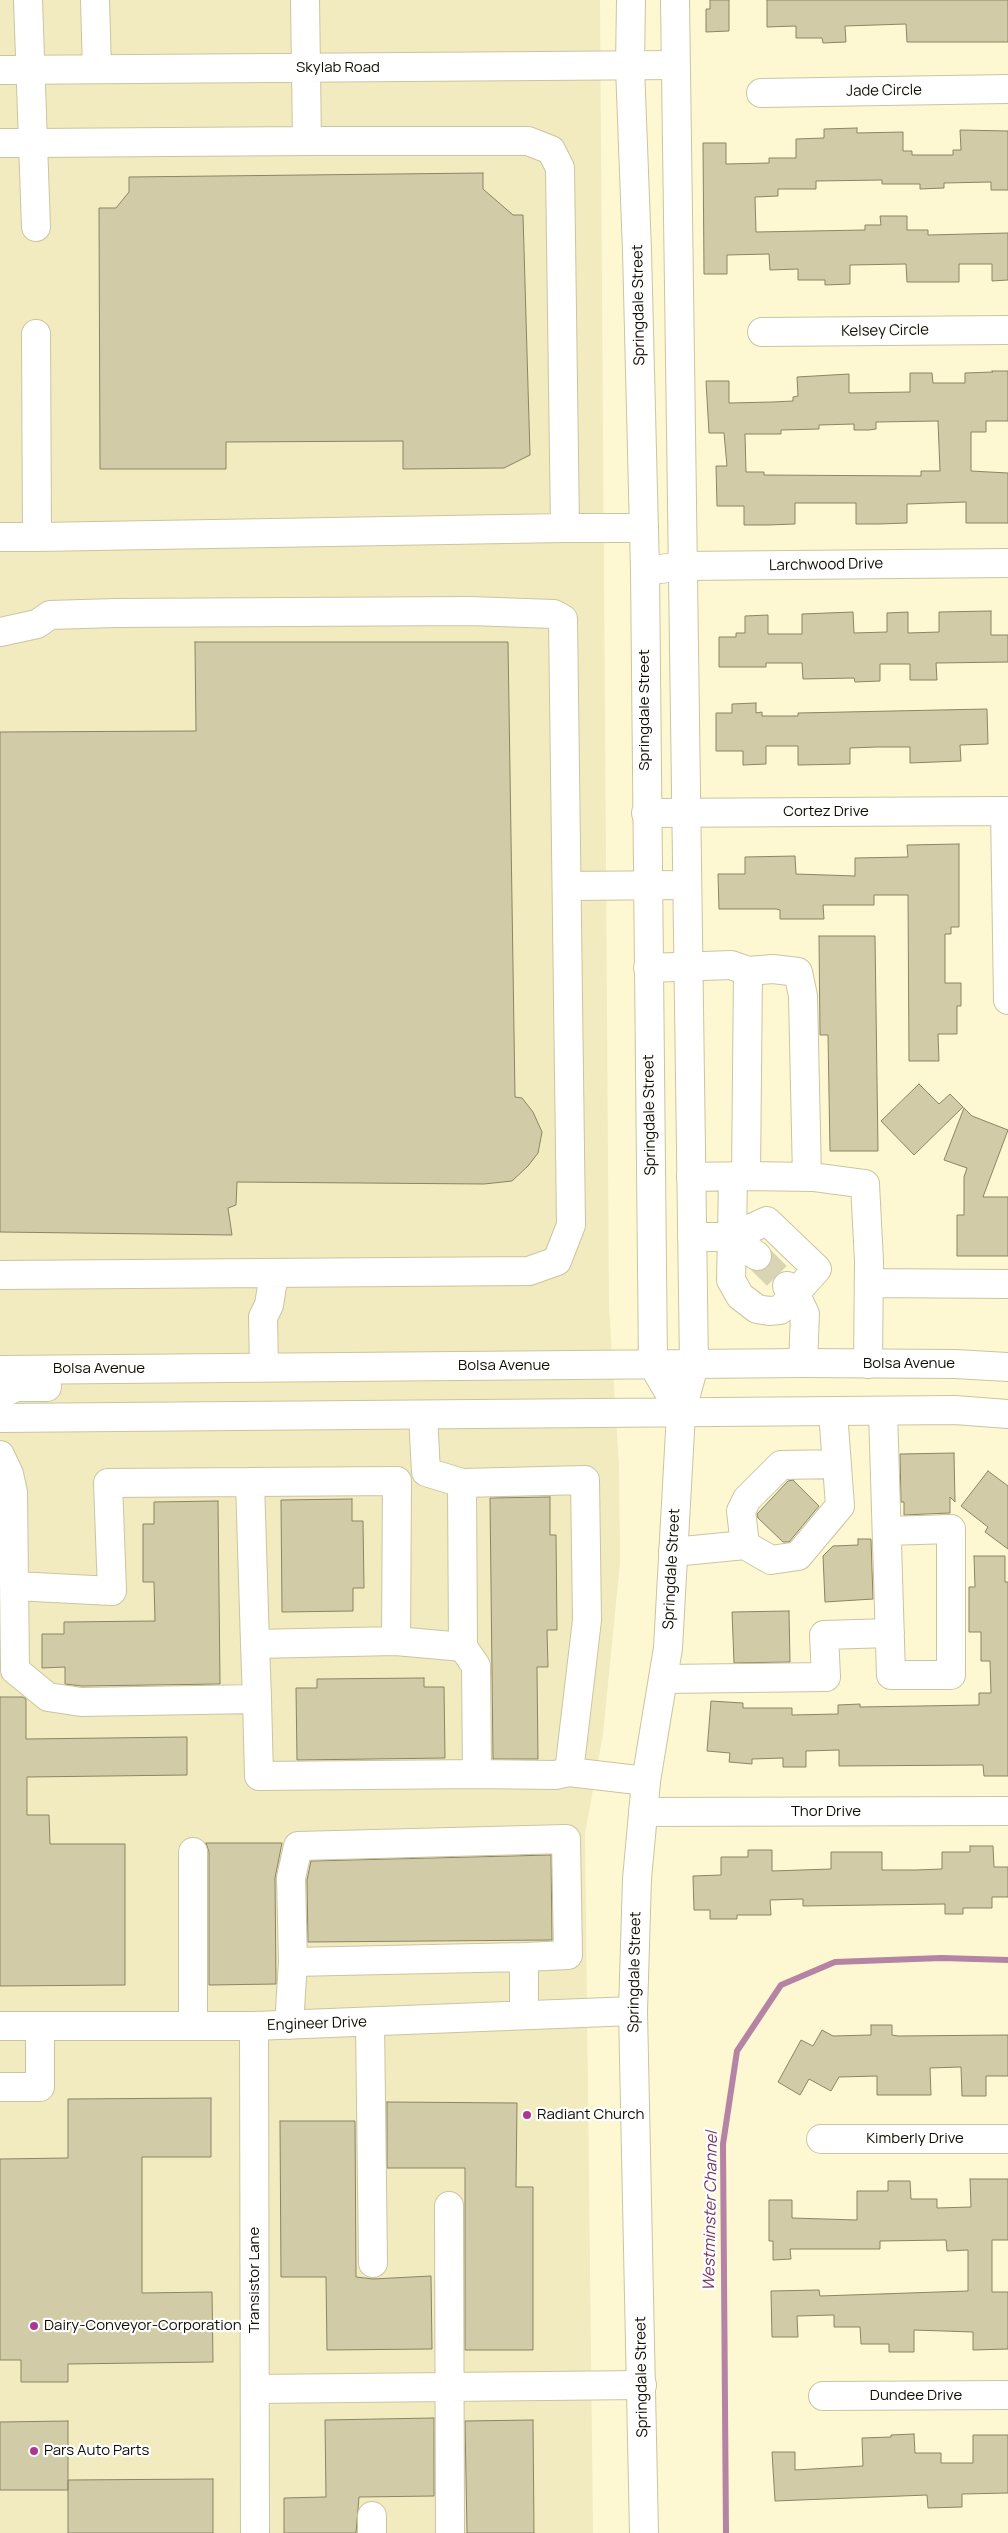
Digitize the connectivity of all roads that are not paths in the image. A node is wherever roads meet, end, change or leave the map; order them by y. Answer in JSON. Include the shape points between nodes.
{"nodes":[{"id":1,"x":28,"y":0,"type":"edge"},
{"id":2,"x":95,"y":0,"type":"edge"},
{"id":3,"x":305,"y":0,"type":"edge"},
{"id":4,"x":631,"y":0,"type":"edge"},
{"id":5,"x":675,"y":0,"type":"edge"},
{"id":6,"x":675,"y":65,"type":"junction"},
{"id":7,"x":630,"y":67,"type":"junction"},
{"id":8,"x":307,"y":68,"type":"junction"},
{"id":9,"x":97,"y":69,"type":"junction"},
{"id":10,"x":0,"y":70,"type":"edge"},
{"id":11,"x":31,"y":70,"type":"junction"},
{"id":12,"x":1008,"y":89,"type":"edge"},
{"id":13,"x":761,"y":93,"type":"dead end"},
{"id":14,"x":307,"y":141,"type":"junction"},
{"id":15,"x":0,"y":143,"type":"edge"},
{"id":16,"x":33,"y":143,"type":"junction"},
{"id":17,"x":36,"y":227,"type":"dead end"},
{"id":18,"x":1008,"y":330,"type":"edge"},
{"id":19,"x":762,"y":332,"type":"dead end"},
{"id":20,"x":36,"y":334,"type":"dead end"},
{"id":21,"x":565,"y":528,"type":"junction"},
{"id":22,"x":644,"y":528,"type":"junction"},
{"id":23,"x":0,"y":537,"type":"edge"},
{"id":24,"x":37,"y":537,"type":"junction"},
{"id":25,"x":1008,"y":563,"type":"edge"},
{"id":26,"x":683,"y":566,"type":"junction"},
{"id":27,"x":645,"y":571,"type":"junction"},
{"id":28,"x":0,"y":632,"type":"edge"},
{"id":29,"x":646,"y":812,"type":"junction"},
{"id":30,"x":685,"y":812,"type":"junction"},
{"id":31,"x":686,"y":885,"type":"junction"},
{"id":32,"x":567,"y":886,"type":"junction"},
{"id":33,"x":647,"y":886,"type":"junction"},
{"id":34,"x":687,"y":966,"type":"junction"},
{"id":35,"x":648,"y":968,"type":"junction"},
{"id":36,"x":748,"y":971,"type":"junction"},
{"id":37,"x":1008,"y":1000,"type":"edge"},
{"id":38,"x":739,"y":1176,"type":"junction"},
{"id":39,"x":691,"y":1177,"type":"junction"},
{"id":40,"x":807,"y":1177,"type":"junction"},
{"id":41,"x":692,"y":1237,"type":"junction"},
{"id":42,"x":732,"y":1237,"type":"junction"},
{"id":43,"x":756,"y":1256,"type":"tunnel mouth"},
{"id":44,"x":263,"y":1274,"type":"junction"},
{"id":45,"x":0,"y":1275,"type":"edge"},
{"id":46,"x":869,"y":1283,"type":"junction"},
{"id":47,"x":1008,"y":1284,"type":"edge"},
{"id":48,"x":791,"y":1289,"type":"junction"},
{"id":49,"x":803,"y":1363,"type":"junction"},
{"id":50,"x":868,"y":1364,"type":"junction"},
{"id":51,"x":653,"y":1365,"type":"junction"},
{"id":52,"x":694,"y":1365,"type":"junction"},
{"id":53,"x":264,"y":1367,"type":"junction"},
{"id":54,"x":1008,"y":1367,"type":"edge"},
{"id":55,"x":172,"y":1369,"type":"junction"},
{"id":56,"x":0,"y":1370,"type":"edge"},
{"id":57,"x":0,"y":1394,"type":"edge"},
{"id":58,"x":833,"y":1412,"type":"junction"},
{"id":59,"x":884,"y":1412,"type":"junction"},
{"id":60,"x":681,"y":1413,"type":"junction"},
{"id":61,"x":1008,"y":1414,"type":"edge"},
{"id":62,"x":423,"y":1415,"type":"junction"},
{"id":63,"x":0,"y":1418,"type":"edge"},
{"id":64,"x":0,"y":1456,"type":"edge"},
{"id":65,"x":837,"y":1464,"type":"junction"},
{"id":66,"x":426,"y":1472,"type":"junction"},
{"id":67,"x":398,"y":1481,"type":"junction"},
{"id":68,"x":250,"y":1482,"type":"junction"},
{"id":69,"x":462,"y":1483,"type":"junction"},
{"id":70,"x":887,"y":1531,"type":"junction"},
{"id":71,"x":745,"y":1545,"type":"junction"},
{"id":72,"x":673,"y":1552,"type":"junction"},
{"id":73,"x":15,"y":1586,"type":"junction"},
{"id":74,"x":890,"y":1633,"type":"junction"},
{"id":75,"x":396,"y":1641,"type":"junction"},
{"id":76,"x":255,"y":1644,"type":"junction"},
{"id":77,"x":463,"y":1647,"type":"junction"},
{"id":78,"x":7,"y":1670,"type":"edge"},
{"id":79,"x":664,"y":1679,"type":"junction"},
{"id":80,"x":257,"y":1699,"type":"junction"},
{"id":81,"x":569,"y":1772,"type":"junction"},
{"id":82,"x":477,"y":1774,"type":"junction"},
{"id":83,"x":646,"y":1781,"type":"junction"},
{"id":84,"x":1008,"y":1811,"type":"edge"},
{"id":85,"x":643,"y":1812,"type":"junction"},
{"id":86,"x":193,"y":1852,"type":"dead end"},
{"id":87,"x":524,"y":1957,"type":"junction"},
{"id":88,"x":293,"y":1962,"type":"junction"},
{"id":89,"x":633,"y":2011,"type":"junction"},
{"id":90,"x":524,"y":2016,"type":"junction"},
{"id":91,"x":370,"y":2022,"type":"junction"},
{"id":92,"x":289,"y":2025,"type":"junction"},
{"id":93,"x":0,"y":2026,"type":"edge"},
{"id":94,"x":40,"y":2026,"type":"junction"},
{"id":95,"x":194,"y":2026,"type":"junction"},
{"id":96,"x":254,"y":2026,"type":"junction"},
{"id":97,"x":0,"y":2087,"type":"edge"},
{"id":98,"x":821,"y":2139,"type":"dead end"},
{"id":99,"x":1008,"y":2139,"type":"edge"},
{"id":100,"x":449,"y":2206,"type":"dead end"},
{"id":101,"x":373,"y":2263,"type":"dead end"},
{"id":102,"x":642,"y":2385,"type":"junction"},
{"id":103,"x":449,"y":2387,"type":"junction"},
{"id":104,"x":255,"y":2389,"type":"junction"},
{"id":105,"x":1008,"y":2395,"type":"edge"},
{"id":106,"x":823,"y":2396,"type":"dead end"},
{"id":107,"x":256,"y":2533,"type":"edge"},
{"id":108,"x":450,"y":2533,"type":"edge"},
{"id":109,"x":644,"y":2533,"type":"edge"}],
"edges":[{"from":1,"to":11,"type":"main road"},
{"from":2,"to":9,"type":"main road"},
{"from":3,"to":8,"type":"main road"},
{"from":4,"to":7,"type":"main road","name":"Springdale Street"},
{"from":5,"to":6,"type":"main road","name":"Springdale Street"},
{"from":6,"to":7,"type":"main road","name":"Skylab Road"},
{"from":6,"to":26,"type":"main road","name":"Springdale Street"},
{"from":7,"to":8,"type":"main road","name":"Skylab Road"},
{"from":7,"to":22,"type":"main road","name":"Springdale Street"},
{"from":8,"to":9,"type":"main road","name":"Skylab Road"},
{"from":8,"to":14,"type":"main road"},
{"from":9,"to":11,"type":"main road","name":"Skylab Road"},
{"from":10,"to":11,"type":"main road","name":"Skylab Road"},
{"from":11,"to":16,"type":"main road"},
{"from":12,"to":13,"type":"main road","name":"Jade Circle"},
{"from":14,"to":16,"type":"main road"},
{"from":14,"to":21,"type":"main road","via":[[528,141],[551,150],[560,168]]},
{"from":15,"to":16,"type":"main road"},
{"from":16,"to":17,"type":"main road"},
{"from":18,"to":19,"type":"main road","name":"Kelsey Circle"},
{"from":20,"to":24,"type":"main road"},
{"from":21,"to":22,"type":"main road"},
{"from":21,"to":24,"type":"main road"},
{"from":22,"to":27,"type":"main road","name":"Springdale Street"},
{"from":23,"to":24,"type":"main road"},
{"from":25,"to":26,"type":"main road","name":"Larchwood Drive"},
{"from":26,"to":27,"type":"main road","name":"Larchwood Drive"},
{"from":26,"to":30,"type":"main road","name":"Springdale Street"},
{"from":27,"to":29,"type":"main road","name":"Springdale Street"},
{"from":28,"to":32,"type":"main road","via":[[37,624],[50,615],[68,614],[470,611],[554,614],[563,620]]},
{"from":29,"to":30,"type":"main road","name":"Cortez Drive"},
{"from":29,"to":33,"type":"main road","name":"Springdale Street"},
{"from":30,"to":31,"type":"main road","name":"Springdale Street"},
{"from":30,"to":37,"type":"main road","name":"Cortez Drive","via":[[1005,811]]},
{"from":31,"to":33,"type":"main road"},
{"from":31,"to":34,"type":"main road","name":"Springdale Street"},
{"from":32,"to":33,"type":"main road"},
{"from":32,"to":44,"type":"main road","via":[[571,1225],[557,1261],[530,1271]]},
{"from":33,"to":35,"type":"main road","name":"Springdale Street"},
{"from":34,"to":35,"type":"main road"},
{"from":34,"to":36,"type":"main road","via":[[732,964]]},
{"from":34,"to":39,"type":"main road","name":"Springdale Street"},
{"from":35,"to":51,"type":"main road","name":"Springdale Street"},
{"from":36,"to":38,"type":"main road"},
{"from":36,"to":40,"type":"main road","via":[[798,972],[803,996]]},
{"from":38,"to":39,"type":"main road"},
{"from":38,"to":40,"type":"main road"},
{"from":38,"to":42,"type":"main road"},
{"from":39,"to":41,"type":"main road","name":"Springdale Street"},
{"from":40,"to":46,"type":"main road","via":[[865,1184]]},
{"from":41,"to":42,"type":"main road"},
{"from":41,"to":52,"type":"main road","name":"Springdale Street"},
{"from":42,"to":43,"type":"main road"},
{"from":42,"to":48,"type":"main road","via":[[731,1280],[740,1296],[757,1309],[780,1310]]},
{"from":42,"to":48,"type":"main road","via":[[767,1221],[817,1269]]},
{"from":44,"to":45,"type":"main road"},
{"from":44,"to":53,"type":"main road","via":[[269,1304],[263,1317]]},
{"from":46,"to":47,"type":"main road"},
{"from":46,"to":50,"type":"main road"},
{"from":48,"to":49,"type":"main road","via":[[805,1314]]},
{"from":49,"to":50,"type":"main road","name":"Bolsa Avenue"},
{"from":49,"to":52,"type":"main road","name":"Bolsa Avenue"},
{"from":50,"to":54,"type":"main road","name":"Bolsa Avenue"},
{"from":51,"to":52,"type":"main road","name":"Bolsa Avenue"},
{"from":51,"to":53,"type":"main road","name":"Bolsa Avenue"},
{"from":51,"to":60,"type":"main road","name":"Springdale Street"},
{"from":52,"to":60,"type":"main road","name":"Springdale Street"},
{"from":53,"to":55,"type":"main road","name":"Bolsa Avenue"},
{"from":55,"to":56,"type":"main road","name":"Bolsa Avenue"},
{"from":55,"to":57,"type":"main road","via":[[158,1383],[141,1388],[17,1387]]},
{"from":58,"to":59,"type":"main road"},
{"from":58,"to":60,"type":"main road"},
{"from":58,"to":65,"type":"main road"},
{"from":59,"to":61,"type":"main road","via":[[955,1410]]},
{"from":59,"to":70,"type":"main road"},
{"from":60,"to":62,"type":"main road"},
{"from":60,"to":72,"type":"main road","name":"Springdale Street"},
{"from":62,"to":63,"type":"main road"},
{"from":62,"to":66,"type":"main road"},
{"from":64,"to":73,"type":"main road","via":[[9,1474],[12,1492]]},
{"from":65,"to":71,"type":"main road","via":[[781,1465],[747,1499],[741,1511]]},
{"from":65,"to":71,"type":"main road","via":[[840,1506],[798,1556],[771,1560]]},
{"from":66,"to":67,"type":"main road"},
{"from":66,"to":69,"type":"main road"},
{"from":67,"to":68,"type":"main road"},
{"from":67,"to":75,"type":"main road"},
{"from":68,"to":73,"type":"main road","via":[[108,1484],[112,1591]]},
{"from":68,"to":76,"type":"main road"},
{"from":69,"to":77,"type":"main road"},
{"from":69,"to":81,"type":"main road","via":[[585,1480],[587,1620]]},
{"from":70,"to":74,"type":"main road"},
{"from":70,"to":74,"type":"main road","via":[[951,1529],[951,1675],[891,1675]]},
{"from":71,"to":72,"type":"main road"},
{"from":72,"to":79,"type":"main road","name":"Springdale Street"},
{"from":73,"to":78,"type":"main road"},
{"from":74,"to":79,"type":"main road","via":[[824,1635],[826,1677]]},
{"from":75,"to":76,"type":"main road"},
{"from":75,"to":77,"type":"main road"},
{"from":76,"to":80,"type":"main road"},
{"from":77,"to":82,"type":"main road","via":[[476,1666]]},
{"from":78,"to":80,"type":"main road","via":[[48,1697],[81,1702]]},
{"from":79,"to":83,"type":"main road","name":"Springdale Street"},
{"from":80,"to":82,"type":"main road","via":[[259,1776]]},
{"from":81,"to":82,"type":"main road","via":[[554,1775]]},
{"from":81,"to":83,"type":"main road"},
{"from":83,"to":85,"type":"main road","name":"Springdale Street"},
{"from":84,"to":85,"type":"main road","name":"Thor Drive"},
{"from":85,"to":89,"type":"main road","name":"Springdale Street","via":[[637,1879]]},
{"from":86,"to":95,"type":"main road"},
{"from":87,"to":88,"type":"main road"},
{"from":87,"to":88,"type":"main road","via":[[568,1955],[566,1839],[298,1846],[291,1878]]},
{"from":87,"to":90,"type":"main road"},
{"from":88,"to":92,"type":"main road"},
{"from":89,"to":90,"type":"main road","name":"Engineer Drive"},
{"from":89,"to":102,"type":"main road","name":"Springdale Street"},
{"from":90,"to":91,"type":"main road","name":"Engineer Drive"},
{"from":91,"to":92,"type":"main road","name":"Engineer Drive"},
{"from":91,"to":101,"type":"main road"},
{"from":92,"to":96,"type":"main road","name":"Engineer Drive"},
{"from":93,"to":94,"type":"main road","name":"Engineer Drive"},
{"from":94,"to":95,"type":"main road","name":"Engineer Drive"},
{"from":94,"to":97,"type":"main road","via":[[40,2087]]},
{"from":95,"to":96,"type":"main road","name":"Engineer Drive"},
{"from":96,"to":104,"type":"main road","name":"Transistor Lane"},
{"from":98,"to":99,"type":"main road","name":"Kimberly Drive"},
{"from":100,"to":103,"type":"main road"},
{"from":102,"to":103,"type":"main road"},
{"from":102,"to":109,"type":"main road","name":"Springdale Street"},
{"from":103,"to":104,"type":"main road"},
{"from":103,"to":108,"type":"main road"},
{"from":104,"to":107,"type":"main road","name":"Transistor Lane"},
{"from":105,"to":106,"type":"main road","name":"Dundee Drive"}]}
